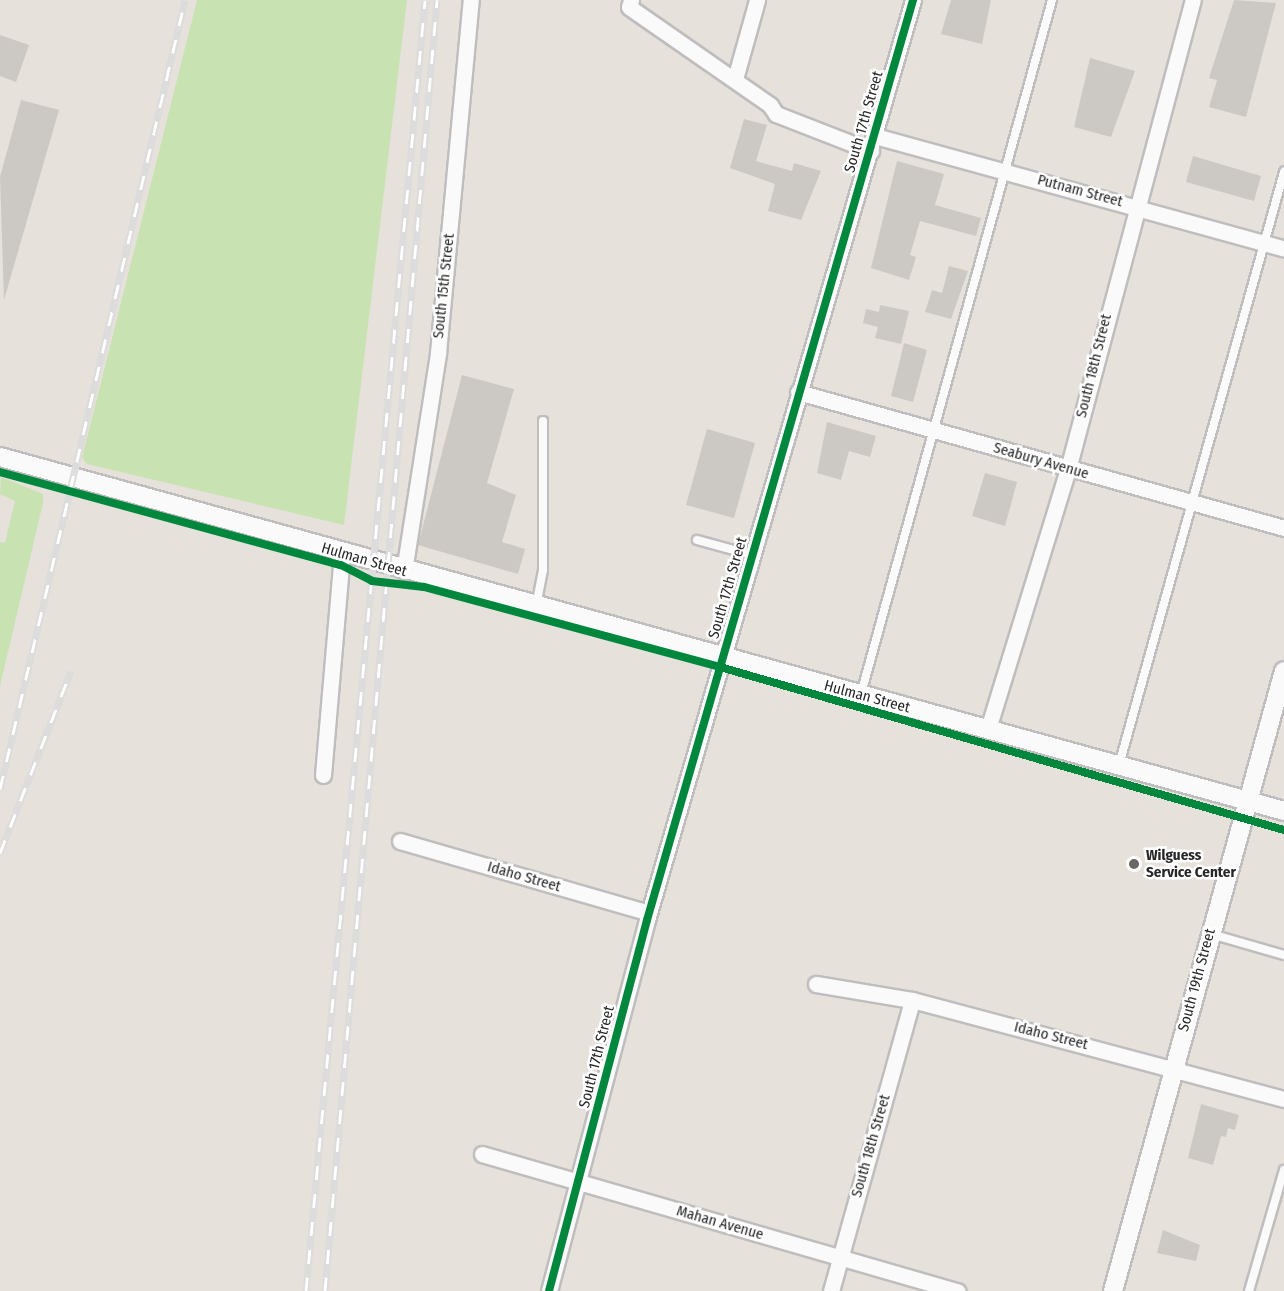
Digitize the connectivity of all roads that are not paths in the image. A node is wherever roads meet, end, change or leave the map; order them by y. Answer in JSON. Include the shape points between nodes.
{"nodes":[{"id":1,"x":471,"y":0,"type":"edge"},
{"id":2,"x":757,"y":0,"type":"edge"},
{"id":3,"x":913,"y":0,"type":"edge"},
{"id":4,"x":1052,"y":0,"type":"edge"},
{"id":5,"x":1193,"y":0,"type":"edge"},
{"id":6,"x":630,"y":3,"type":"edge"},
{"id":7,"x":735,"y":79,"type":"junction"},
{"id":8,"x":873,"y":143,"type":"junction"},
{"id":9,"x":1006,"y":171,"type":"junction"},
{"id":10,"x":1284,"y":172,"type":"edge"},
{"id":11,"x":1134,"y":206,"type":"junction"},
{"id":12,"x":1263,"y":243,"type":"junction"},
{"id":13,"x":1284,"y":249,"type":"edge"},
{"id":14,"x":798,"y":393,"type":"junction"},
{"id":15,"x":543,"y":421,"type":"dead end"},
{"id":16,"x":930,"y":430,"type":"junction"},
{"id":17,"x":0,"y":457,"type":"edge"},
{"id":18,"x":1068,"y":469,"type":"junction"},
{"id":19,"x":1190,"y":502,"type":"junction"},
{"id":20,"x":1284,"y":528,"type":"edge"},
{"id":21,"x":697,"y":540,"type":"dead end"},
{"id":22,"x":338,"y":553,"type":"junction"},
{"id":23,"x":752,"y":555,"type":"junction"},
{"id":24,"x":404,"y":571,"type":"junction"},
{"id":25,"x":535,"y":607,"type":"junction"},
{"id":26,"x":722,"y":658,"type":"junction"},
{"id":27,"x":1284,"y":671,"type":"edge"},
{"id":28,"x":860,"y":695,"type":"junction"},
{"id":29,"x":988,"y":729,"type":"junction"},
{"id":30,"x":1119,"y":765,"type":"junction"},
{"id":31,"x":323,"y":775,"type":"dead end"},
{"id":32,"x":1245,"y":800,"type":"junction"},
{"id":33,"x":1284,"y":811,"type":"edge"},
{"id":34,"x":400,"y":841,"type":"dead end"},
{"id":35,"x":649,"y":913,"type":"junction"},
{"id":36,"x":1209,"y":934,"type":"junction"},
{"id":37,"x":1284,"y":955,"type":"edge"},
{"id":38,"x":816,"y":984,"type":"dead end"},
{"id":39,"x":912,"y":1000,"type":"junction"},
{"id":40,"x":1173,"y":1067,"type":"junction"},
{"id":41,"x":1284,"y":1099,"type":"edge"},
{"id":42,"x":482,"y":1154,"type":"dead end"},
{"id":43,"x":1284,"y":1170,"type":"edge"},
{"id":44,"x":579,"y":1182,"type":"junction"},
{"id":45,"x":840,"y":1258,"type":"junction"},
{"id":46,"x":549,"y":1291,"type":"edge"},
{"id":47,"x":831,"y":1291,"type":"edge"},
{"id":48,"x":958,"y":1291,"type":"edge"},
{"id":49,"x":1113,"y":1291,"type":"edge"},
{"id":50,"x":1249,"y":1291,"type":"edge"}],
"edges":[{"from":1,"to":24,"type":"street","name":"South 15th Street","via":[[438,353]]},
{"from":2,"to":7,"type":"street"},
{"from":3,"to":8,"type":"street","name":"South 17th Street"},
{"from":4,"to":9,"type":"lane"},
{"from":5,"to":11,"type":"street","name":"South 18th Street"},
{"from":6,"to":7,"type":"street","name":"Putnam Street"},
{"from":7,"to":8,"type":"street","name":"Putnam Street","via":[[776,114]]},
{"from":8,"to":9,"type":"street","name":"Putnam Street"},
{"from":8,"to":14,"type":"street","name":"South 17th Street"},
{"from":9,"to":11,"type":"street","name":"Putnam Street"},
{"from":9,"to":16,"type":"lane"},
{"from":10,"to":12,"type":"lane"},
{"from":11,"to":12,"type":"street","name":"Putnam Street"},
{"from":11,"to":18,"type":"street","name":"South 18th Street"},
{"from":12,"to":13,"type":"street","name":"Putnam Street"},
{"from":12,"to":19,"type":"lane"},
{"from":14,"to":16,"type":"street","name":"Seabury Avenue"},
{"from":14,"to":23,"type":"street","name":"South 17th Street"},
{"from":15,"to":25,"type":"lane","via":[[543,570]]},
{"from":16,"to":18,"type":"street","name":"Seabury Avenue"},
{"from":16,"to":28,"type":"lane"},
{"from":17,"to":22,"type":"street","name":"Hulman Street"},
{"from":18,"to":19,"type":"street","name":"Seabury Avenue"},
{"from":18,"to":29,"type":"street","name":"South 18th Street"},
{"from":19,"to":20,"type":"street","name":"Seabury Avenue"},
{"from":19,"to":30,"type":"lane"},
{"from":21,"to":23,"type":"lane"},
{"from":22,"to":24,"type":"street","name":"Hulman Street"},
{"from":22,"to":31,"type":"street"},
{"from":23,"to":26,"type":"street","name":"South 17th Street"},
{"from":24,"to":25,"type":"street","name":"Hulman Street"},
{"from":25,"to":26,"type":"street","name":"Hulman Street"},
{"from":26,"to":28,"type":"street","name":"Hulman Street"},
{"from":26,"to":35,"type":"street","name":"South 17th Street"},
{"from":27,"to":32,"type":"street","name":"South 19th Street"},
{"from":28,"to":29,"type":"street","name":"Hulman Street"},
{"from":29,"to":30,"type":"street","name":"Hulman Street"},
{"from":30,"to":32,"type":"street","name":"Hulman Street"},
{"from":32,"to":33,"type":"street","name":"Hulman Street"},
{"from":32,"to":36,"type":"street","name":"South 19th Street"},
{"from":34,"to":35,"type":"street","name":"Idaho Street"},
{"from":35,"to":44,"type":"street","name":"South 17th Street"},
{"from":36,"to":37,"type":"lane"},
{"from":36,"to":40,"type":"street","name":"South 19th Street"},
{"from":38,"to":39,"type":"street","name":"Idaho Street"},
{"from":39,"to":40,"type":"street","name":"Idaho Street"},
{"from":39,"to":45,"type":"street","name":"South 18th Street"},
{"from":40,"to":41,"type":"street","name":"Idaho Street"},
{"from":40,"to":49,"type":"street","name":"South 19th Street"},
{"from":42,"to":44,"type":"street","name":"Mahan Avenue"},
{"from":43,"to":50,"type":"lane"},
{"from":44,"to":45,"type":"street","name":"Mahan Avenue"},
{"from":44,"to":46,"type":"street","name":"South 17th Street"},
{"from":45,"to":47,"type":"street","name":"South 18th Street"},
{"from":45,"to":48,"type":"street","name":"Mahan Avenue"}]}
